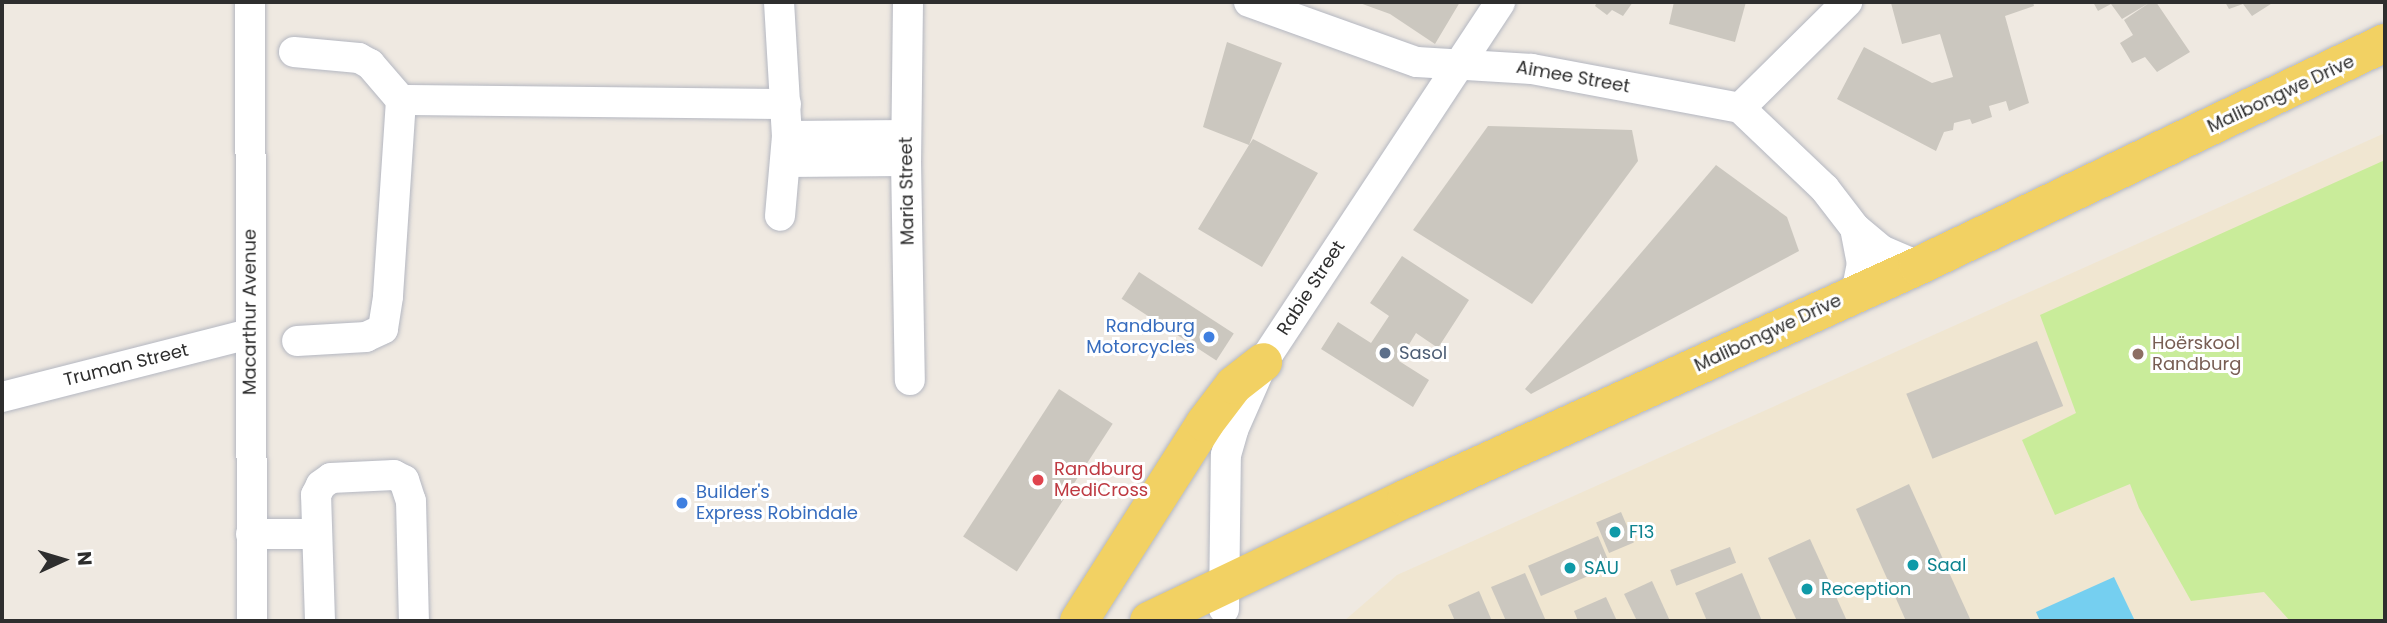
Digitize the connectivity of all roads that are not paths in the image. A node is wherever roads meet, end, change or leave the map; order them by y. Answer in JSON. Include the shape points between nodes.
{"nodes":[{"id":1,"x":250,"y":2,"type":"edge"},
{"id":2,"x":779,"y":2,"type":"edge"},
{"id":3,"x":908,"y":2,"type":"edge"},
{"id":4,"x":1249,"y":2,"type":"edge"},
{"id":5,"x":1500,"y":2,"type":"edge"},
{"id":6,"x":1847,"y":2,"type":"edge"},
{"id":7,"x":2385,"y":43,"type":"edge"},
{"id":8,"x":294,"y":52,"type":"dead end"},
{"id":9,"x":2385,"y":62,"type":"edge"},
{"id":10,"x":1458,"y":66,"type":"junction"},
{"id":11,"x":401,"y":100,"type":"junction"},
{"id":12,"x":786,"y":104,"type":"junction"},
{"id":13,"x":1741,"y":108,"type":"junction"},
{"id":14,"x":906,"y":148,"type":"junction"},
{"id":15,"x":787,"y":149,"type":"junction"},
{"id":16,"x":780,"y":216,"type":"dead end"},
{"id":17,"x":1855,"y":228,"type":"junction"},
{"id":18,"x":1918,"y":266,"type":"junction"},
{"id":19,"x":1856,"y":293,"type":"junction"},
{"id":20,"x":250,"y":334,"type":"junction"},
{"id":21,"x":296,"y":341,"type":"dead end"},
{"id":22,"x":1264,"y":362,"type":"junction"},
{"id":23,"x":910,"y":380,"type":"dead end"},
{"id":24,"x":2,"y":397,"type":"edge"},
{"id":25,"x":251,"y":534,"type":"junction"},
{"id":26,"x":317,"y":534,"type":"junction"},
{"id":27,"x":1216,"y":605,"type":"edge"},
{"id":28,"x":252,"y":621,"type":"edge"},
{"id":29,"x":320,"y":621,"type":"edge"},
{"id":30,"x":414,"y":621,"type":"edge"},
{"id":31,"x":1079,"y":621,"type":"edge"},
{"id":32,"x":1149,"y":621,"type":"edge"}],
"edges":[{"from":1,"to":20,"type":"street","name":"Macarthur Avenue"},
{"from":2,"to":12,"type":"street"},
{"from":3,"to":14,"type":"street","name":"Maria Street"},
{"from":4,"to":10,"type":"street","name":"Aimee Street","via":[[1398,57]]},
{"from":5,"to":10,"type":"street","name":"Rabie Street"},
{"from":6,"to":13,"type":"street"},
{"from":7,"to":18,"type":"main road","name":"Malibongwe Drive"},
{"from":8,"to":11,"type":"street","via":[[359,58],[370,64]]},
{"from":9,"to":27,"type":"main road","name":"Malibongwe Drive"},
{"from":10,"to":13,"type":"street","name":"Aimee Street","via":[[1532,69]]},
{"from":10,"to":22,"type":"street","name":"Rabie Street"},
{"from":11,"to":12,"type":"street"},
{"from":11,"to":21,"type":"street","via":[[383,329],[366,337]]},
{"from":12,"to":15,"type":"street"},
{"from":13,"to":17,"type":"street","via":[[1825,189]]},
{"from":14,"to":15,"type":"street"},
{"from":14,"to":23,"type":"street","name":"Maria Street"},
{"from":15,"to":16,"type":"street"},
{"from":17,"to":18,"type":"street","via":[[1881,250]]},
{"from":17,"to":19,"type":"street","via":[[1862,263]]},
{"from":18,"to":19,"type":"main road","name":"Malibongwe Drive"},
{"from":19,"to":27,"type":"main road","name":"Malibongwe Drive","via":[[1406,498]]},
{"from":20,"to":24,"type":"street","name":"Truman Street"},
{"from":20,"to":25,"type":"street","name":"Macarthur Avenue"},
{"from":22,"to":27,"type":"street","name":"Rabie Street","via":[[1226,455]]},
{"from":22,"to":31,"type":"main road","via":[[1234,385],[1205,423]]},
{"from":25,"to":26,"type":"street"},
{"from":25,"to":28,"type":"street","name":"Macarthur Avenue"},
{"from":26,"to":29,"type":"street"},
{"from":26,"to":30,"type":"street","via":[[316,495],[327,480],[394,475],[404,480],[411,501]]},
{"from":27,"to":32,"type":"main road","name":"Malibongwe Drive"}]}
